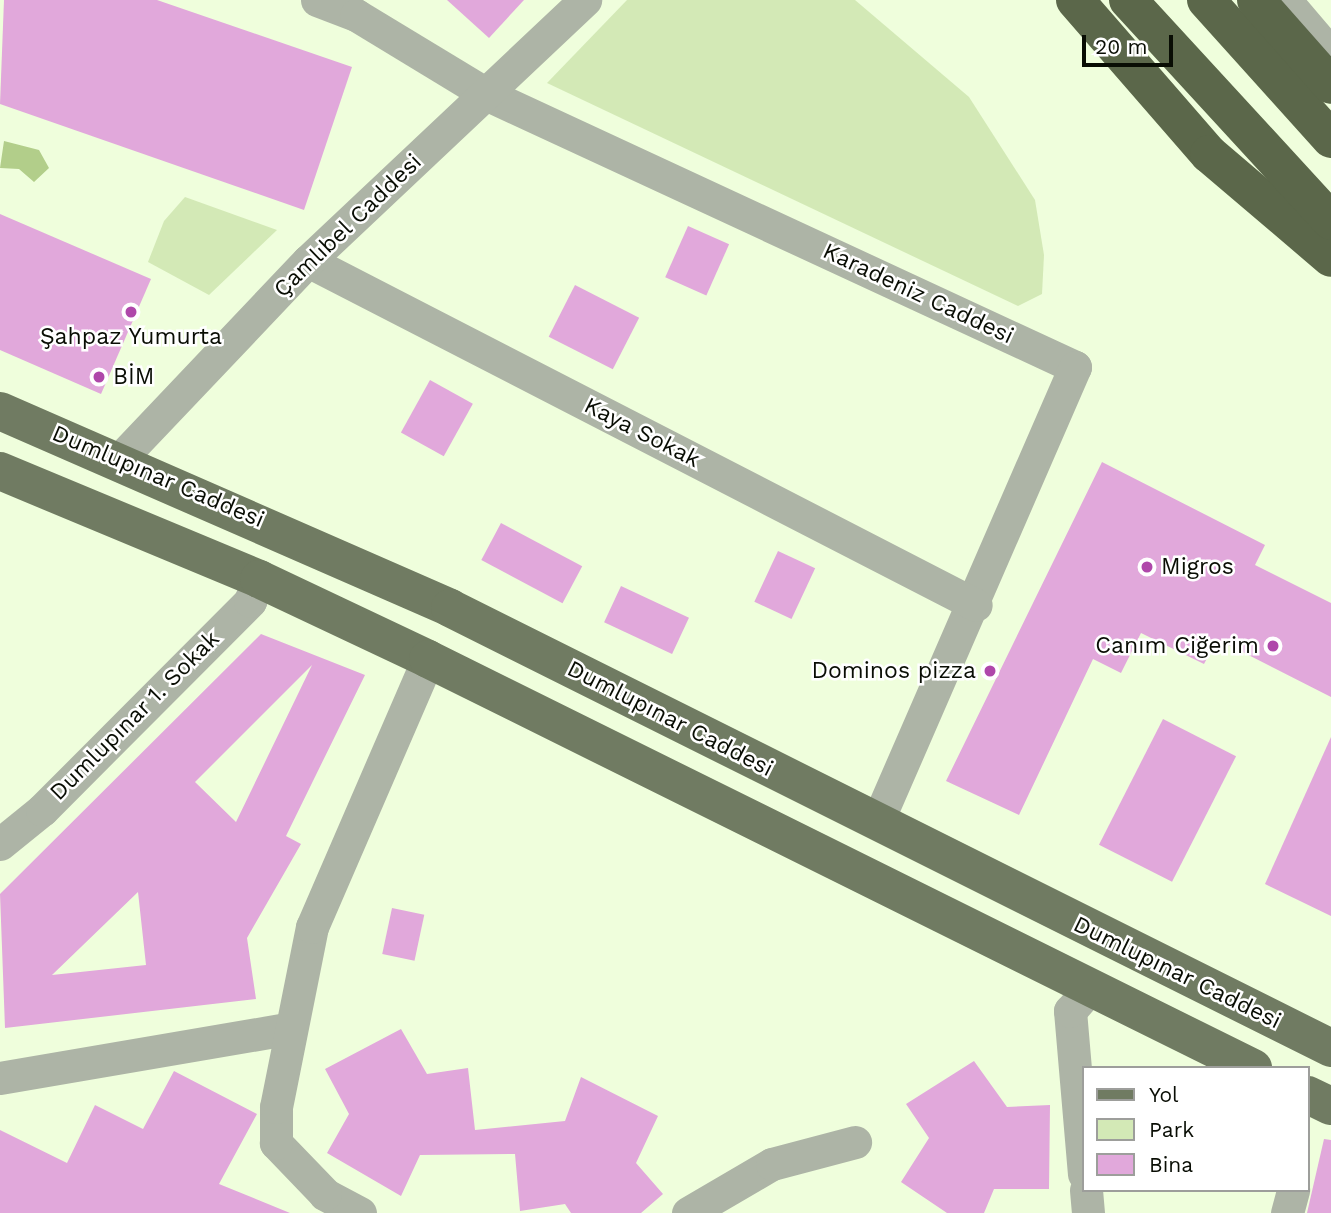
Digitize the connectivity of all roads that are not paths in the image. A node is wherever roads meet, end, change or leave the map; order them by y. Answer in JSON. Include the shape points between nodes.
{"nodes":[{"id":1,"x":317,"y":0,"type":"edge"},
{"id":2,"x":585,"y":0,"type":"edge"},
{"id":3,"x":1075,"y":0,"type":"edge"},
{"id":4,"x":1129,"y":0,"type":"edge"},
{"id":5,"x":1206,"y":0,"type":"edge"},
{"id":6,"x":1256,"y":0,"type":"edge"},
{"id":7,"x":1285,"y":0,"type":"edge"},
{"id":8,"x":1331,"y":54,"type":"edge"},
{"id":9,"x":1331,"y":85,"type":"edge"},
{"id":10,"x":488,"y":95,"type":"junction"},
{"id":11,"x":1331,"y":138,"type":"edge"},
{"id":12,"x":1331,"y":221,"type":"edge"},
{"id":13,"x":1331,"y":258,"type":"edge"},
{"id":14,"x":308,"y":261,"type":"junction"},
{"id":15,"x":0,"y":411,"type":"edge"},
{"id":16,"x":118,"y":460,"type":"junction"},
{"id":17,"x":0,"y":471,"type":"edge"},
{"id":18,"x":259,"y":579,"type":"junction"},
{"id":19,"x":976,"y":605,"type":"junction"},
{"id":20,"x":428,"y":659,"type":"junction"},
{"id":21,"x":877,"y":823,"type":"junction"},
{"id":22,"x":0,"y":844,"type":"edge"},
{"id":23,"x":1091,"y":987,"type":"junction"},
{"id":24,"x":288,"y":1029,"type":"junction"},
{"id":25,"x":1331,"y":1048,"type":"edge"},
{"id":26,"x":1249,"y":1066,"type":"edge"},
{"id":27,"x":0,"y":1077,"type":"edge"},
{"id":28,"x":855,"y":1142,"type":"dead end"},
{"id":29,"x":1082,"y":1151,"type":"edge"},
{"id":30,"x":1086,"y":1192,"type":"edge"},
{"id":31,"x":1292,"y":1192,"type":"edge"},
{"id":32,"x":360,"y":1213,"type":"edge"},
{"id":33,"x":688,"y":1213,"type":"edge"},
{"id":34,"x":1088,"y":1213,"type":"edge"},
{"id":35,"x":1287,"y":1213,"type":"edge"}],
"edges":[{"from":1,"to":10,"type":"street","name":"Karadeniz Caddesi","via":[[356,15]]},
{"from":2,"to":10,"type":"street","name":"Çamlıbel Caddesi"},
{"from":3,"to":13,"type":"highway","via":[[1209,154]]},
{"from":4,"to":12,"type":"highway","via":[[1251,139]]},
{"from":5,"to":11,"type":"highway"},
{"from":6,"to":9,"type":"highway"},
{"from":7,"to":8,"type":"street"},
{"from":10,"to":14,"type":"street","name":"Çamlıbel Caddesi"},
{"from":10,"to":19,"type":"street","name":"Karadeniz Caddesi","via":[[1075,367]]},
{"from":14,"to":16,"type":"street","name":"Çamlıbel Caddesi"},
{"from":14,"to":19,"type":"street","name":"Kaya Sokak"},
{"from":15,"to":16,"type":"main road","name":"Dumlupınar Caddesi"},
{"from":16,"to":21,"type":"main road","name":"Dumlupınar Caddesi","via":[[450,608]]},
{"from":17,"to":18,"type":"main road"},
{"from":18,"to":20,"type":"main road"},
{"from":18,"to":22,"type":"street","name":"Dumlupınar 1. Sokak","via":[[250,601],[42,810]]},
{"from":19,"to":21,"type":"street","name":"Karadeniz Caddesi"},
{"from":20,"to":23,"type":"main road"},
{"from":20,"to":24,"type":"street","via":[[312,927]]},
{"from":21,"to":25,"type":"main road","name":"Dumlupınar Caddesi"},
{"from":23,"to":26,"type":"main road"},
{"from":23,"to":29,"type":"street","via":[[1070,1011]]},
{"from":24,"to":27,"type":"street"},
{"from":24,"to":32,"type":"street","via":[[276,1143],[325,1194]]},
{"from":28,"to":33,"type":"street","via":[[772,1164]]},
{"from":30,"to":34,"type":"street"},
{"from":31,"to":35,"type":"street"}]}
